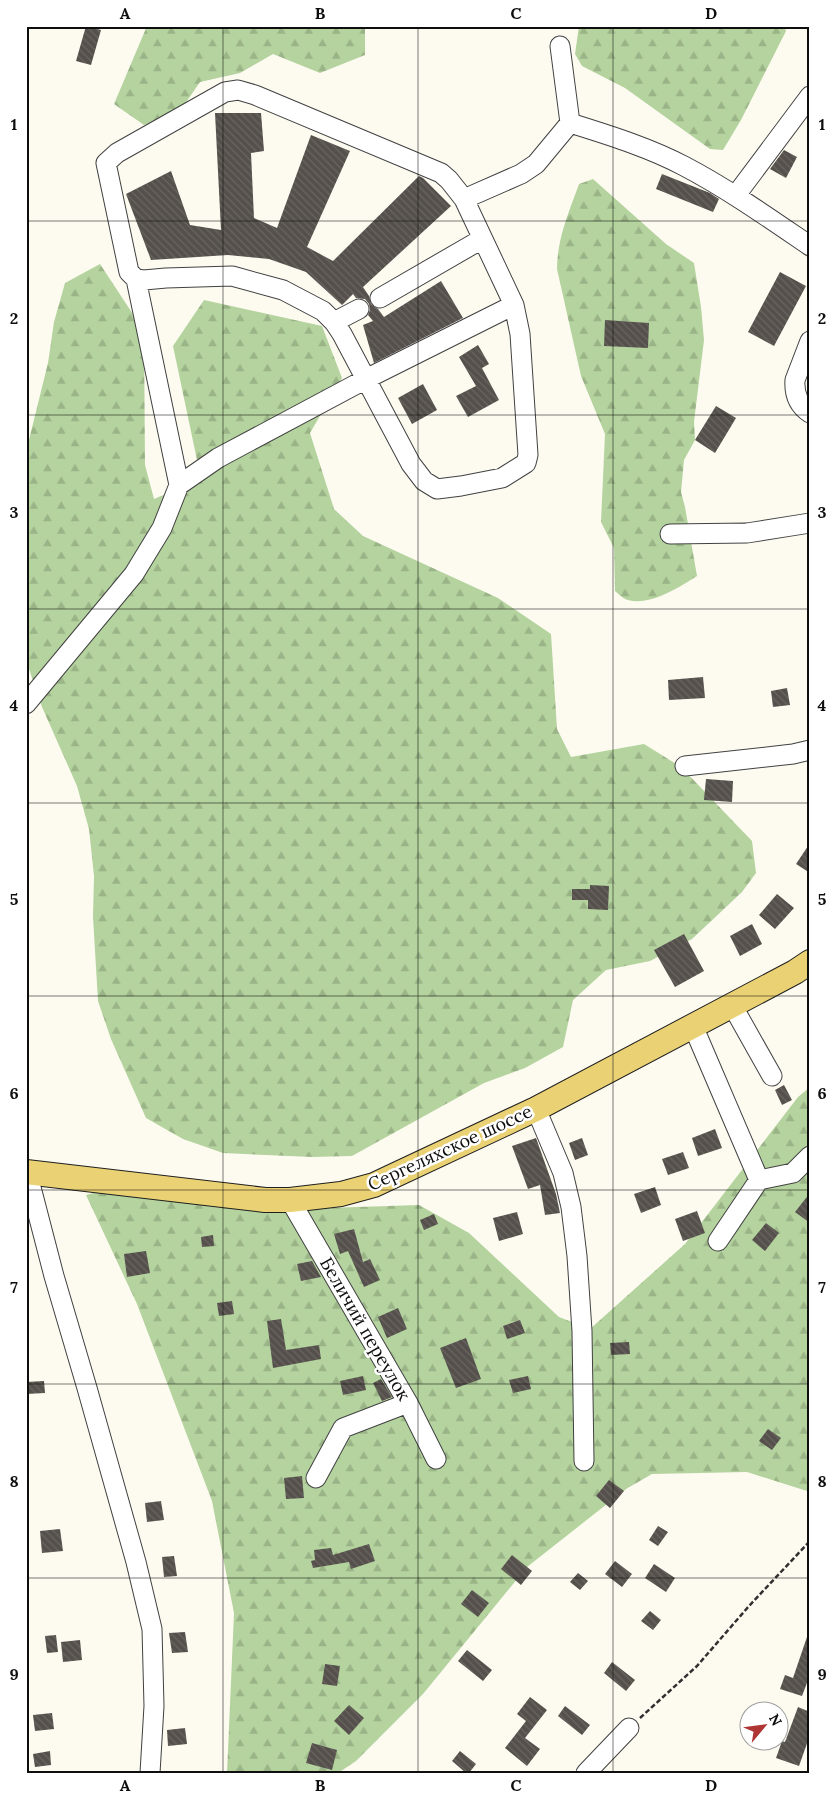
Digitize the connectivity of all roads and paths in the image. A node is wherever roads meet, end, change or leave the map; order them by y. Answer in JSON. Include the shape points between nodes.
{"nodes":[{"id":1,"x":560,"y":46,"type":"dead end"},
{"id":2,"x":810,"y":96,"type":"edge"},
{"id":3,"x":570,"y":123,"type":"junction"},
{"id":4,"x":736,"y":195,"type":"junction"},
{"id":5,"x":464,"y":199,"type":"junction"},
{"id":6,"x":482,"y":239,"type":"junction"},
{"id":7,"x":810,"y":246,"type":"edge"},
{"id":8,"x":136,"y":279,"type":"junction"},
{"id":9,"x":380,"y":298,"type":"dead end"},
{"id":10,"x":514,"y":305,"type":"junction"},
{"id":11,"x":360,"y":309,"type":"dead end"},
{"id":12,"x":334,"y":322,"type":"junction"},
{"id":13,"x":810,"y":341,"type":"edge"},
{"id":14,"x":366,"y":379,"type":"junction"},
{"id":15,"x":810,"y":413,"type":"edge"},
{"id":16,"x":179,"y":485,"type":"junction"},
{"id":17,"x":810,"y":523,"type":"edge"},
{"id":18,"x":670,"y":534,"type":"dead end"},
{"id":19,"x":26,"y":704,"type":"edge"},
{"id":20,"x":810,"y":750,"type":"edge"},
{"id":21,"x":686,"y":766,"type":"dead end"},
{"id":22,"x":810,"y":962,"type":"edge"},
{"id":23,"x":732,"y":1005,"type":"junction"},
{"id":24,"x":693,"y":1026,"type":"junction"},
{"id":25,"x":772,"y":1076,"type":"dead end"},
{"id":26,"x":536,"y":1108,"type":"junction"},
{"id":27,"x":810,"y":1156,"type":"edge"},
{"id":28,"x":26,"y":1172,"type":"edge"},
{"id":29,"x":759,"y":1180,"type":"junction"},
{"id":30,"x":290,"y":1200,"type":"junction"},
{"id":31,"x":718,"y":1241,"type":"dead end"},
{"id":32,"x":408,"y":1404,"type":"junction"},
{"id":33,"x":436,"y":1459,"type":"dead end"},
{"id":34,"x":584,"y":1461,"type":"dead end"},
{"id":35,"x":316,"y":1478,"type":"dead end"},
{"id":36,"x":810,"y":1541,"type":"edge"},
{"id":37,"x":629,"y":1728,"type":"joint"},
{"id":38,"x":150,"y":1773,"type":"edge"},
{"id":39,"x":586,"y":1773,"type":"edge"}],
"edges":[{"from":1,"to":3,"type":"street"},
{"from":2,"to":4,"type":"street"},
{"from":3,"to":4,"type":"street","via":[[683,165]]},
{"from":3,"to":5,"type":"street","via":[[536,164]]},
{"from":4,"to":7,"type":"street"},
{"from":5,"to":6,"type":"street"},
{"from":5,"to":8,"type":"street","via":[[441,173],[255,95],[238,90],[225,92],[117,153],[106,163],[129,272]]},
{"from":6,"to":9,"type":"street"},
{"from":6,"to":10,"type":"street"},
{"from":8,"to":12,"type":"street","via":[[232,276],[284,290]]},
{"from":8,"to":16,"type":"street"},
{"from":10,"to":14,"type":"street"},
{"from":10,"to":14,"type":"street","via":[[520,334],[528,455],[526,463],[502,478],[437,489],[424,481],[411,464]]},
{"from":11,"to":12,"type":"street"},
{"from":12,"to":14,"type":"street"},
{"from":13,"to":15,"type":"street","via":[[794,386],[801,406]]},
{"from":14,"to":16,"type":"street","via":[[218,458]]},
{"from":16,"to":19,"type":"street","via":[[162,528],[134,574]]},
{"from":17,"to":18,"type":"street","via":[[747,533]]},
{"from":20,"to":21,"type":"street"},
{"from":22,"to":23,"type":"main road","name":"Сергеляхское шоссе"},
{"from":23,"to":24,"type":"main road","name":"Сергеляхское шоссе"},
{"from":23,"to":25,"type":"street"},
{"from":24,"to":26,"type":"main road","name":"Сергеляхское шоссе"},
{"from":24,"to":29,"type":"street"},
{"from":26,"to":30,"type":"main road","name":"Сергеляхское шоссе","via":[[374,1185],[341,1194]]},
{"from":26,"to":34,"type":"street","via":[[563,1173],[578,1256]]},
{"from":27,"to":29,"type":"street","via":[[793,1173]]},
{"from":28,"to":30,"type":"main road","name":"Сергеляхское шоссе","via":[[265,1200]]},
{"from":28,"to":38,"type":"street","via":[[152,1629],[154,1706]]},
{"from":29,"to":31,"type":"street"},
{"from":30,"to":32,"type":"street","name":"Беличий переулок"},
{"from":32,"to":33,"type":"street","name":"Беличий переулок"},
{"from":32,"to":35,"type":"street","via":[[343,1428]]},
{"from":36,"to":37,"type":"path","via":[[697,1666]]},
{"from":37,"to":39,"type":"street"}]}
